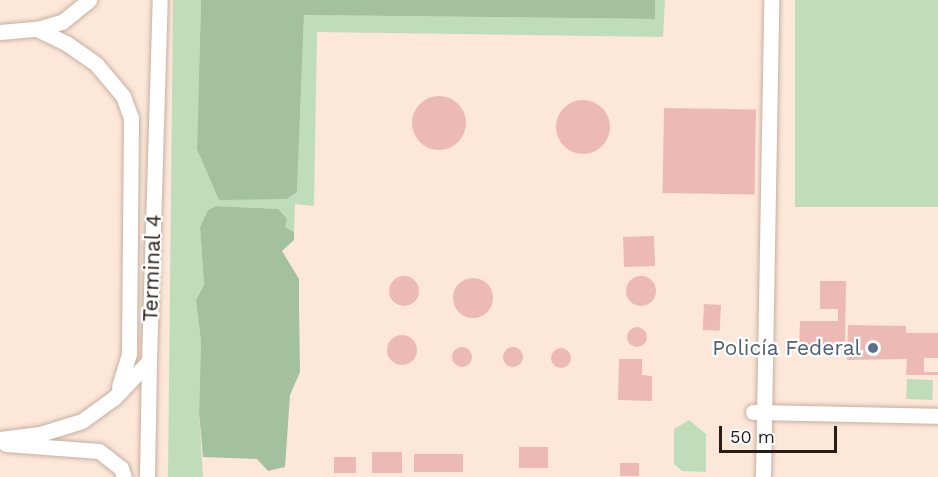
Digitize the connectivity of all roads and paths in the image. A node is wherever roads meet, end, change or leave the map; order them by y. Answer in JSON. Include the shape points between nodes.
{"nodes":[{"id":1,"x":89,"y":0,"type":"edge"},
{"id":2,"x":160,"y":0,"type":"edge"},
{"id":3,"x":771,"y":0,"type":"edge"},
{"id":4,"x":37,"y":29,"type":"junction"},
{"id":5,"x":0,"y":32,"type":"edge"},
{"id":6,"x":149,"y":361,"type":"junction"},
{"id":7,"x":103,"y":407,"type":"junction"},
{"id":8,"x":759,"y":412,"type":"junction"},
{"id":9,"x":938,"y":416,"type":"edge"},
{"id":10,"x":0,"y":439,"type":"edge"},
{"id":11,"x":0,"y":443,"type":"edge"},
{"id":12,"x":124,"y":477,"type":"edge"},
{"id":13,"x":147,"y":477,"type":"edge"},
{"id":14,"x":763,"y":477,"type":"edge"}],
"edges":[{"from":1,"to":4,"type":"street","via":[[62,22]]},
{"from":2,"to":6,"type":"street","name":"Terminal 4"},
{"from":3,"to":8,"type":"street"},
{"from":4,"to":5,"type":"street"},
{"from":4,"to":7,"type":"street","via":[[96,64],[123,96],[131,118],[129,354],[121,383]]},
{"from":6,"to":7,"type":"street"},
{"from":6,"to":13,"type":"street","name":"Terminal 4"},
{"from":7,"to":10,"type":"street","via":[[63,429]]},
{"from":8,"to":9,"type":"street"},
{"from":8,"to":14,"type":"street"},
{"from":11,"to":12,"type":"street","via":[[99,451],[121,468]]}]}
